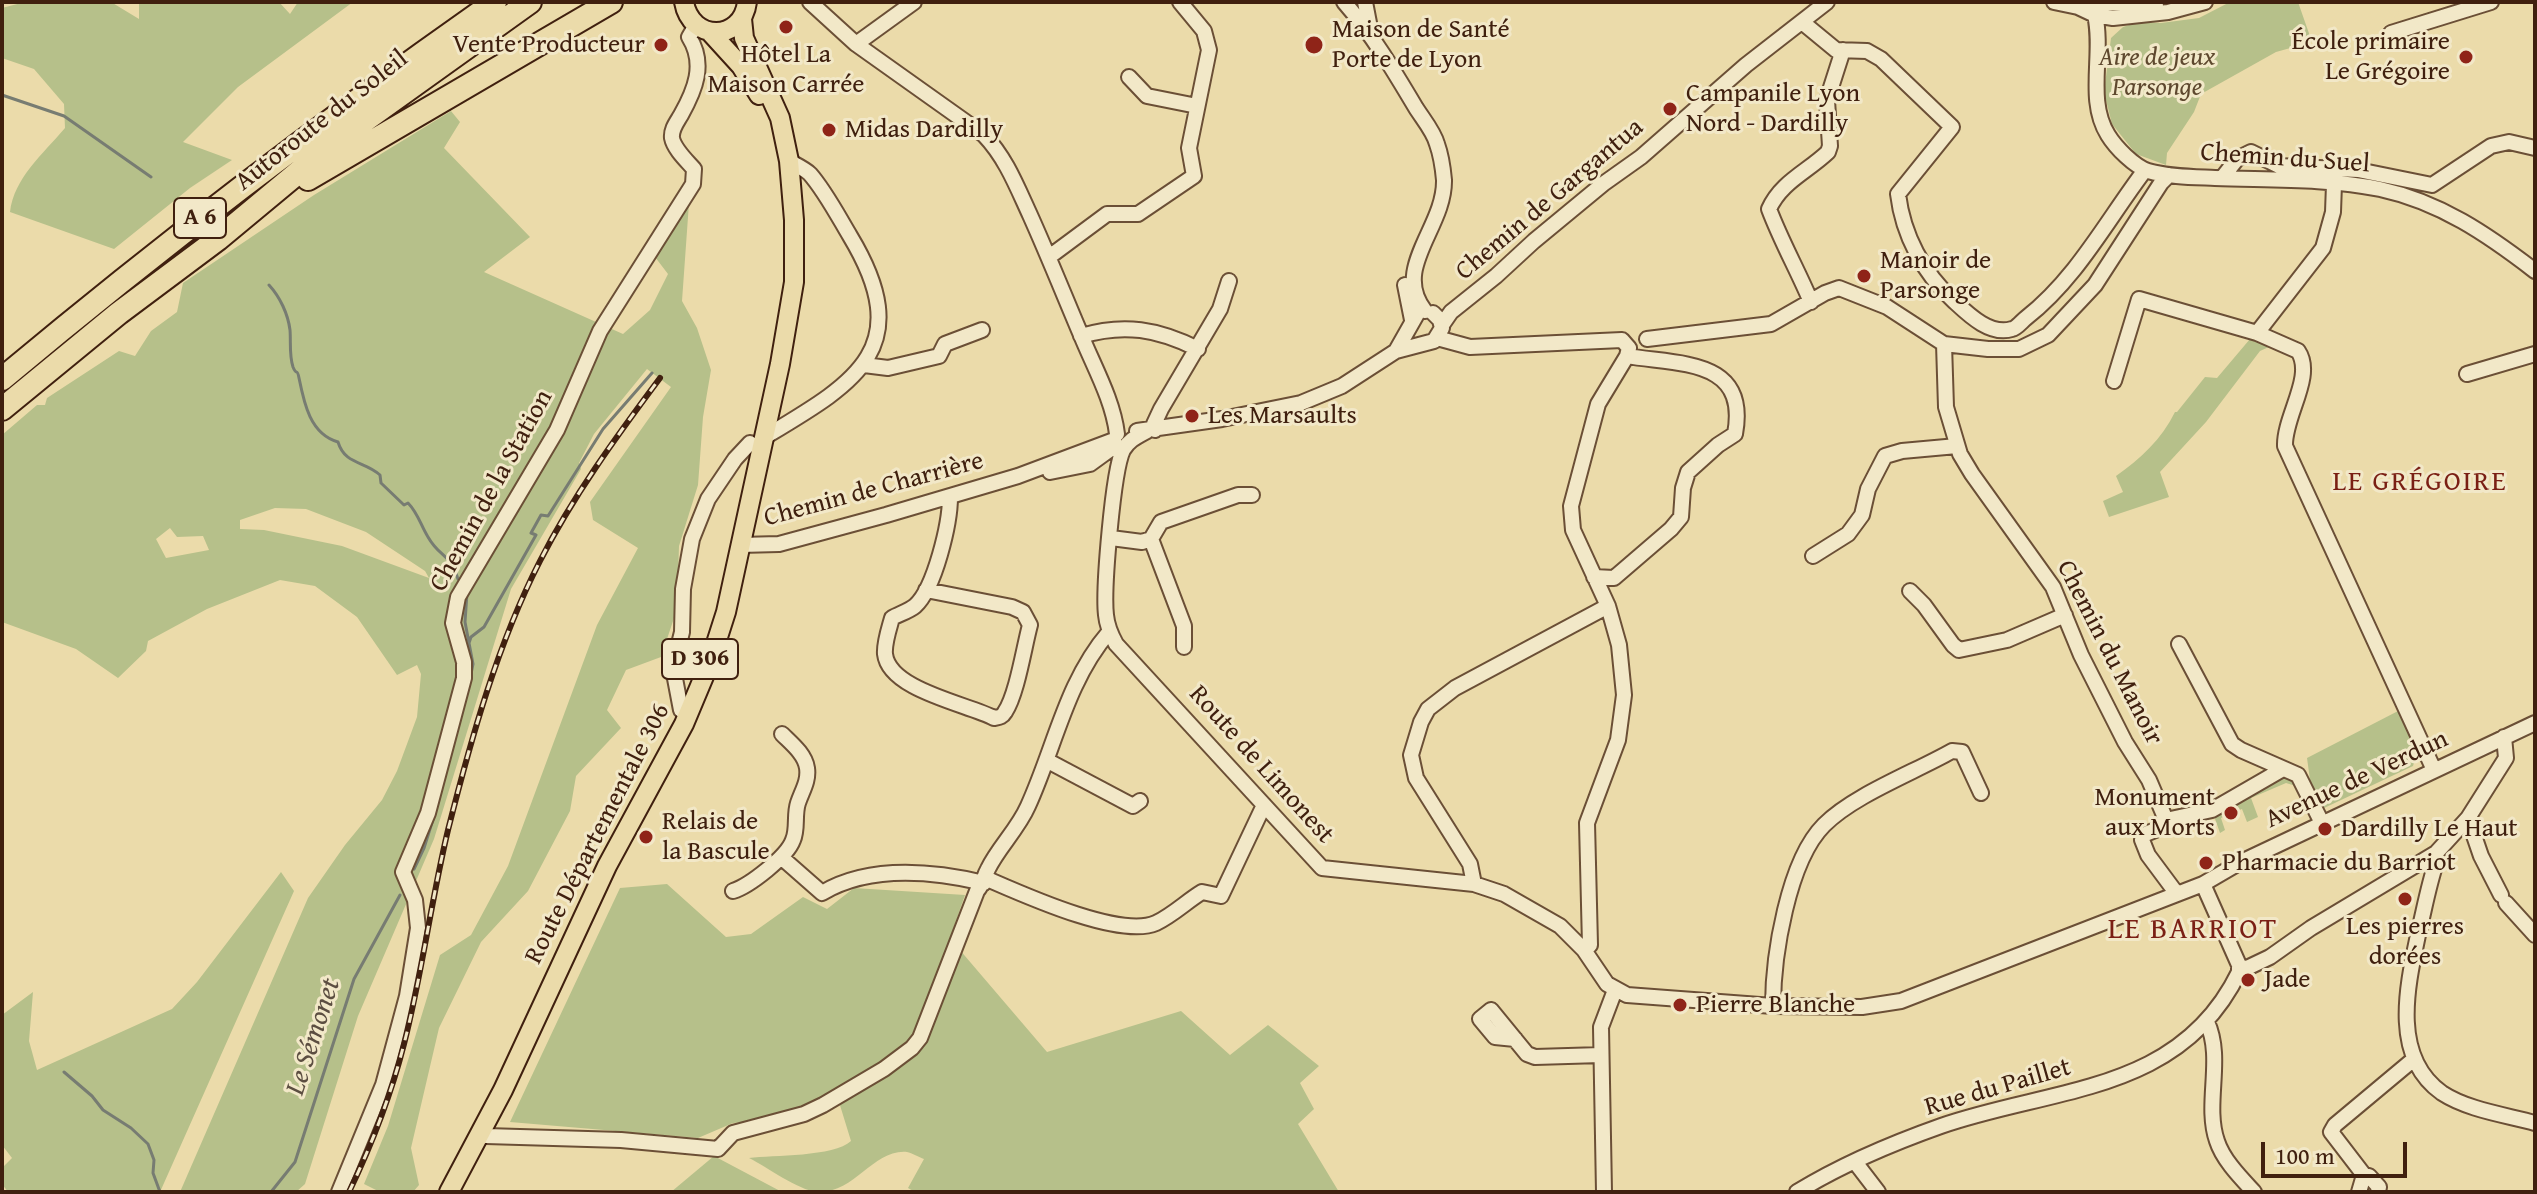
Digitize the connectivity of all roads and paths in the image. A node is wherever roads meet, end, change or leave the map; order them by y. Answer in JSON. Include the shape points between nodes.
{"nodes":[{"id":1,"x":474,"y":2,"type":"edge"},
{"id":2,"x":495,"y":2,"type":"edge"},
{"id":3,"x":530,"y":2,"type":"edge"},
{"id":4,"x":611,"y":2,"type":"edge"},
{"id":5,"x":684,"y":2,"type":"edge"},
{"id":6,"x":810,"y":2,"type":"edge"},
{"id":7,"x":914,"y":2,"type":"edge"},
{"id":8,"x":1180,"y":2,"type":"edge"},
{"id":9,"x":1344,"y":2,"type":"edge"},
{"id":10,"x":1365,"y":2,"type":"edge"},
{"id":11,"x":1827,"y":2,"type":"edge"},
{"id":12,"x":2054,"y":2,"type":"edge"},
{"id":13,"x":2180,"y":2,"type":"edge"},
{"id":14,"x":2205,"y":2,"type":"edge"},
{"id":15,"x":2491,"y":2,"type":"edge"},
{"id":16,"x":2108,"y":8,"type":"edge"},
{"id":17,"x":744,"y":10,"type":"edge"},
{"id":18,"x":1802,"y":22,"type":"junction"},
{"id":19,"x":703,"y":28,"type":"junction"},
{"id":20,"x":2391,"y":33,"type":"dead end"},
{"id":21,"x":856,"y":44,"type":"junction"},
{"id":22,"x":1379,"y":47,"type":"junction"},
{"id":23,"x":1843,"y":50,"type":"junction"},
{"id":24,"x":405,"y":65,"type":"junction"},
{"id":25,"x":1129,"y":77,"type":"dead end"},
{"id":26,"x":1197,"y":106,"type":"junction"},
{"id":27,"x":2535,"y":148,"type":"edge"},
{"id":28,"x":789,"y":161,"type":"junction"},
{"id":29,"x":2145,"y":170,"type":"junction"},
{"id":30,"x":2169,"y":175,"type":"junction"},
{"id":31,"x":2222,"y":178,"type":"junction"},
{"id":32,"x":2334,"y":184,"type":"junction"},
{"id":33,"x":218,"y":239,"type":"junction"},
{"id":34,"x":1426,"y":241,"type":"junction"},
{"id":35,"x":2535,"y":251,"type":"edge"},
{"id":36,"x":1049,"y":257,"type":"junction"},
{"id":37,"x":2530,"y":267,"type":"edge"},
{"id":38,"x":1229,"y":281,"type":"dead end"},
{"id":39,"x":1811,"y":302,"type":"junction"},
{"id":40,"x":1411,"y":324,"type":"junction"},
{"id":41,"x":1434,"y":326,"type":"junction"},
{"id":42,"x":982,"y":330,"type":"dead end"},
{"id":43,"x":2257,"y":333,"type":"junction"},
{"id":44,"x":1081,"y":336,"type":"junction"},
{"id":45,"x":1647,"y":339,"type":"dead end"},
{"id":46,"x":1944,"y":344,"type":"junction"},
{"id":47,"x":1198,"y":349,"type":"junction"},
{"id":48,"x":1626,"y":349,"type":"junction"},
{"id":49,"x":1396,"y":351,"type":"junction"},
{"id":50,"x":2535,"y":354,"type":"edge"},
{"id":51,"x":864,"y":365,"type":"junction"},
{"id":52,"x":2467,"y":374,"type":"dead end"},
{"id":53,"x":2,"y":379,"type":"edge"},
{"id":54,"x":2114,"y":381,"type":"dead end"},
{"id":55,"x":2,"y":409,"type":"edge"},
{"id":56,"x":1151,"y":431,"type":"junction"},
{"id":57,"x":757,"y":440,"type":"junction"},
{"id":58,"x":1120,"y":440,"type":"junction"},
{"id":59,"x":1957,"y":446,"type":"junction"},
{"id":60,"x":1018,"y":476,"type":"junction"},
{"id":61,"x":1252,"y":495,"type":"dead end"},
{"id":62,"x":950,"y":497,"type":"junction"},
{"id":63,"x":1111,"y":538,"type":"junction"},
{"id":64,"x":1151,"y":539,"type":"junction"},
{"id":65,"x":740,"y":545,"type":"junction"},
{"id":66,"x":1813,"y":556,"type":"dead end"},
{"id":67,"x":1594,"y":577,"type":"junction"},
{"id":68,"x":926,"y":590,"type":"junction"},
{"id":69,"x":1910,"y":591,"type":"dead end"},
{"id":70,"x":1608,"y":606,"type":"junction"},
{"id":71,"x":2065,"y":615,"type":"junction"},
{"id":72,"x":1109,"y":632,"type":"junction"},
{"id":73,"x":2179,"y":644,"type":"dead end"},
{"id":74,"x":1184,"y":647,"type":"dead end"},
{"id":75,"x":681,"y":710,"type":"junction"},
{"id":76,"x":2535,"y":723,"type":"edge"},
{"id":77,"x":782,"y":734,"type":"dead end"},
{"id":78,"x":2504,"y":737,"type":"junction"},
{"id":79,"x":1048,"y":761,"type":"junction"},
{"id":80,"x":2283,"y":769,"type":"junction"},
{"id":81,"x":2434,"y":770,"type":"junction"},
{"id":82,"x":1981,"y":793,"type":"dead end"},
{"id":83,"x":1140,"y":801,"type":"dead end"},
{"id":84,"x":1264,"y":805,"type":"junction"},
{"id":85,"x":2164,"y":816,"type":"junction"},
{"id":86,"x":2468,"y":818,"type":"junction"},
{"id":87,"x":2322,"y":823,"type":"junction"},
{"id":88,"x":2436,"y":853,"type":"junction"},
{"id":89,"x":781,"y":857,"type":"junction"},
{"id":90,"x":985,"y":881,"type":"junction"},
{"id":91,"x":1474,"y":884,"type":"junction"},
{"id":92,"x":2203,"y":884,"type":"junction"},
{"id":93,"x":733,"y":891,"type":"dead end"},
{"id":94,"x":2177,"y":894,"type":"junction"},
{"id":95,"x":2535,"y":935,"type":"edge"},
{"id":96,"x":1584,"y":950,"type":"junction"},
{"id":97,"x":2240,"y":969,"type":"junction"},
{"id":98,"x":1615,"y":990,"type":"junction"},
{"id":99,"x":1773,"y":1006,"type":"junction"},
{"id":100,"x":2207,"y":1022,"type":"junction"},
{"id":101,"x":1515,"y":1039,"type":"dead end"},
{"id":102,"x":1601,"y":1055,"type":"junction"},
{"id":103,"x":2414,"y":1059,"type":"junction"},
{"id":104,"x":2535,"y":1123,"type":"edge"},
{"id":105,"x":480,"y":1133,"type":"junction"},
{"id":106,"x":1855,"y":1162,"type":"junction"},
{"id":107,"x":2364,"y":1175,"type":"junction"},
{"id":108,"x":339,"y":1192,"type":"edge"},
{"id":109,"x":438,"y":1192,"type":"edge"},
{"id":110,"x":449,"y":1192,"type":"edge"},
{"id":111,"x":1604,"y":1192,"type":"edge"},
{"id":112,"x":1797,"y":1192,"type":"edge"},
{"id":113,"x":1878,"y":1192,"type":"edge"},
{"id":114,"x":2254,"y":1192,"type":"edge"},
{"id":115,"x":2359,"y":1192,"type":"edge"},
{"id":116,"x":2378,"y":1192,"type":"edge"}],
"edges":[{"from":1,"to":24,"type":"highway"},
{"from":2,"to":24,"type":"highway","name":"Autoroute du Soleil","number":"A 6"},
{"from":3,"to":33,"type":"highway","name":"Autoroute du Soleil","number":"A 6","via":[[336,141]]},
{"from":4,"to":33,"type":"highway","via":[[321,170]]},
{"from":5,"to":19,"type":"main road","name":"Route Départementale 306","via":[[686,12]]},
{"from":6,"to":21,"type":"street"},
{"from":7,"to":21,"type":"street"},
{"from":8,"to":26,"type":"street","via":[[1204,31],[1209,50]]},
{"from":9,"to":22,"type":"street"},
{"from":10,"to":22,"type":"street"},
{"from":11,"to":18,"type":"street","name":"Chemin de Gargantua"},
{"from":12,"to":16,"type":"street"},
{"from":13,"to":16,"type":"street"},
{"from":14,"to":16,"type":"street","via":[[2168,12]]},
{"from":15,"to":20,"type":"street"},
{"from":16,"to":29,"type":"street","via":[[2096,86],[2099,114],[2108,135]]},
{"from":17,"to":19,"type":"main road","via":[[728,30]]},
{"from":17,"to":28,"type":"main road","name":"Route Départementale 306","number":"D 306","via":[[744,38],[780,118]]},
{"from":18,"to":23,"type":"street"},
{"from":18,"to":41,"type":"street","name":"Chemin de Gargantua"},
{"from":19,"to":57,"type":"main road","name":"Route Départementale 306","number":"D 306","via":[[741,66],[760,97],[782,197],[781,283]]},
{"from":19,"to":108,"type":"street","name":"Chemin de la Station","via":[[689,37],[696,51],[697,82],[672,138],[694,169],[693,184],[600,331],[557,430],[458,597],[453,623],[464,678],[428,813],[404,868],[416,909],[416,948],[390,1065]]},
{"from":21,"to":36,"type":"street","via":[[990,141]]},
{"from":22,"to":34,"type":"street","via":[[1437,142],[1444,181],[1440,213]]},
{"from":23,"to":29,"type":"street","via":[[1867,51],[1881,59],[1952,127],[1898,194],[1900,209],[1913,250],[1942,290],[1990,329],[2012,329],[2041,307],[2079,266]]},
{"from":23,"to":39,"type":"street","via":[[1827,100],[1828,152],[1786,184],[1769,209]]},
{"from":24,"to":53,"type":"highway","name":"Autoroute du Soleil","number":"A 6","via":[[206,214]]},
{"from":25,"to":26,"type":"street","via":[[1147,96]]},
{"from":26,"to":36,"type":"street","via":[[1189,148],[1194,176],[1138,214],[1107,214]]},
{"from":27,"to":31,"type":"street","via":[[2509,142],[2491,146],[2432,185],[2358,170],[2279,166],[2251,152],[2237,159]]},
{"from":28,"to":51,"type":"street","name":"Route Départementale 306","via":[[809,172],[869,270],[878,315]]},
{"from":28,"to":57,"type":"main road","name":"Route Départementale 306","number":"D 306","via":[[794,282],[783,350]]},
{"from":29,"to":30,"type":"street","name":"Chemin du Suel"},
{"from":30,"to":31,"type":"street","name":"Chemin du Suel"},
{"from":30,"to":46,"type":"street","via":[[2095,285],[2048,335],[2019,349]]},
{"from":31,"to":32,"type":"street","name":"Chemin du Suel"},
{"from":32,"to":37,"type":"street","name":"Chemin du Suel","via":[[2378,189],[2429,204],[2471,225]]},
{"from":32,"to":43,"type":"street","via":[[2323,248]]},
{"from":33,"to":55,"type":"highway","name":"Autoroute du Soleil","number":"A 6"},
{"from":34,"to":40,"type":"street","via":[[1406,272]]},
{"from":34,"to":41,"type":"street","via":[[1412,287]]},
{"from":35,"to":37,"type":"street"},
{"from":36,"to":44,"type":"street"},
{"from":38,"to":47,"type":"street"},
{"from":39,"to":45,"type":"street","via":[[1771,324]]},
{"from":39,"to":46,"type":"street","via":[[1839,288],[1887,307]]},
{"from":40,"to":41,"type":"street","via":[[1417,314]]},
{"from":40,"to":41,"type":"street","via":[[1416,340]]},
{"from":40,"to":49,"type":"street","name":"Chemin de Charrière"},
{"from":41,"to":48,"type":"street","via":[[1470,347],[1615,340]]},
{"from":41,"to":49,"type":"street","name":"Chemin de Charrière"},
{"from":42,"to":51,"type":"street","via":[[945,344],[939,356],[888,368]]},
{"from":43,"to":54,"type":"street","via":[[2139,299]]},
{"from":43,"to":81,"type":"street","via":[[2295,348],[2302,357],[2305,368],[2285,446]]},
{"from":44,"to":47,"type":"street","via":[[1143,329]]},
{"from":44,"to":58,"type":"street"},
{"from":46,"to":59,"type":"street","name":"Chemin du Manoir","via":[[1946,407]]},
{"from":47,"to":56,"type":"street"},
{"from":48,"to":67,"type":"street","via":[[1598,404],[1571,506],[1573,530]]},
{"from":48,"to":67,"type":"street","via":[[1703,369],[1723,380],[1736,396],[1738,416],[1735,434],[1688,472],[1681,517],[1671,529],[1614,578]]},
{"from":49,"to":56,"type":"street","name":"Chemin de Charrière","via":[[1310,400]]},
{"from":50,"to":52,"type":"street"},
{"from":51,"to":57,"type":"street","name":"Route Départementale 306","via":[[839,391]]},
{"from":56,"to":58,"type":"street","name":"Chemin de Charrière"},
{"from":57,"to":65,"type":"main road","name":"Route Départementale 306","number":"D 306"},
{"from":57,"to":75,"type":"main road","name":"Route Départementale 306","number":"D 306","via":[[695,676]]},
{"from":57,"to":75,"type":"street","name":"Route Départementale 306","via":[[735,459],[708,499],[692,539],[673,668]]},
{"from":58,"to":60,"type":"street","name":"Chemin de Charrière"},
{"from":58,"to":60,"type":"street","name":"Chemin de Charrière","via":[[1090,464]]},
{"from":58,"to":63,"type":"street"},
{"from":59,"to":66,"type":"street","via":[[1885,456],[1862,515],[1848,534]]},
{"from":59,"to":71,"type":"street","name":"Chemin du Manoir","via":[[2048,579]]},
{"from":60,"to":62,"type":"street","name":"Chemin de Charrière"},
{"from":61,"to":64,"type":"street","via":[[1161,522]]},
{"from":62,"to":65,"type":"street","name":"Chemin de Charrière","via":[[779,544]]},
{"from":62,"to":68,"type":"street","via":[[950,515]]},
{"from":63,"to":64,"type":"street"},
{"from":63,"to":72,"type":"street","via":[[1106,581]]},
{"from":64,"to":74,"type":"street","via":[[1184,626]]},
{"from":65,"to":105,"type":"main road","name":"Route Départementale 306","number":"D 306","via":[[718,637],[684,724],[607,866]]},
{"from":67,"to":70,"type":"street"},
{"from":68,"to":68,"type":"street","via":[[915,605],[892,618],[887,662],[916,688],[994,718],[1001,716],[1016,682],[1028,617],[1012,607]]},
{"from":69,"to":71,"type":"street","via":[[1959,650],[2007,640]]},
{"from":70,"to":91,"type":"street","via":[[1455,688],[1428,709],[1421,722],[1411,755],[1416,778],[1470,864]]},
{"from":70,"to":96,"type":"street","via":[[1619,645],[1624,709],[1587,823],[1590,945]]},
{"from":71,"to":85,"type":"street","name":"Chemin du Manoir"},
{"from":72,"to":79,"type":"street","via":[[1068,698]]},
{"from":72,"to":84,"type":"street","name":"Route de Limonest"},
{"from":73,"to":80,"type":"street","via":[[2232,744]]},
{"from":75,"to":109,"type":"main road","name":"Route Départementale 306","number":"D 306","via":[[599,863]]},
{"from":76,"to":78,"type":"street","name":"Avenue de Verdun"},
{"from":77,"to":89,"type":"street","via":[[807,765],[808,779],[796,806],[793,840]]},
{"from":78,"to":81,"type":"street","name":"Avenue de Verdun"},
{"from":78,"to":86,"type":"street","via":[[2506,758]]},
{"from":79,"to":83,"type":"street","via":[[1133,806]]},
{"from":79,"to":90,"type":"street"},
{"from":80,"to":85,"type":"street","via":[[2212,810]]},
{"from":80,"to":87,"type":"street","via":[[2298,775]]},
{"from":81,"to":87,"type":"street","name":"Avenue de Verdun"},
{"from":82,"to":99,"type":"street","via":[[1962,752],[1952,751],[1825,823],[1809,842],[1789,901],[1778,944]]},
{"from":84,"to":90,"type":"street","via":[[1221,896],[1202,892],[1155,923],[1135,927],[1084,916]]},
{"from":84,"to":91,"type":"street","name":"Route de Limonest","via":[[1322,868]]},
{"from":85,"to":94,"type":"street","via":[[2158,829],[2142,840]]},
{"from":86,"to":88,"type":"street"},
{"from":86,"to":95,"type":"street","via":[[2504,899]]},
{"from":87,"to":92,"type":"street","name":"Avenue de Verdun"},
{"from":88,"to":97,"type":"street","via":[[2270,957]]},
{"from":88,"to":103,"type":"street","via":[[2407,1002]]},
{"from":89,"to":90,"type":"street","via":[[822,893],[855,878],[882,874]]},
{"from":89,"to":93,"type":"street"},
{"from":90,"to":105,"type":"street","via":[[920,1038],[884,1069],[823,1105],[733,1133],[718,1149]]},
{"from":91,"to":96,"type":"street","name":"Route de Limonest","via":[[1532,908]]},
{"from":92,"to":94,"type":"street","name":"Avenue de Verdun"},
{"from":92,"to":97,"type":"street"},
{"from":94,"to":99,"type":"street","name":"Avenue de Verdun","via":[[1901,1001],[1862,1007]]},
{"from":96,"to":98,"type":"street","name":"Route de Limonest"},
{"from":97,"to":100,"type":"street","name":"Rue du Paillet"},
{"from":98,"to":99,"type":"street","name":"Avenue de Verdun","via":[[1637,997]]},
{"from":98,"to":102,"type":"street","via":[[1603,1018]]},
{"from":100,"to":106,"type":"street","name":"Rue du Paillet","via":[[2174,1051],[2100,1084],[1942,1126]]},
{"from":100,"to":114,"type":"street","via":[[2214,1060],[2215,1138]]},
{"from":101,"to":102,"type":"street","via":[[1535,1057]]},
{"from":102,"to":111,"type":"street"},
{"from":103,"to":104,"type":"street","via":[[2431,1084],[2453,1099]]},
{"from":103,"to":107,"type":"street","via":[[2331,1132]]},
{"from":105,"to":110,"type":"main road","name":"Route Départementale 306","number":"D 306"},
{"from":106,"to":112,"type":"street","name":"Rue du Paillet"},
{"from":106,"to":113,"type":"street"},
{"from":107,"to":115,"type":"street"},
{"from":107,"to":116,"type":"street"}]}
